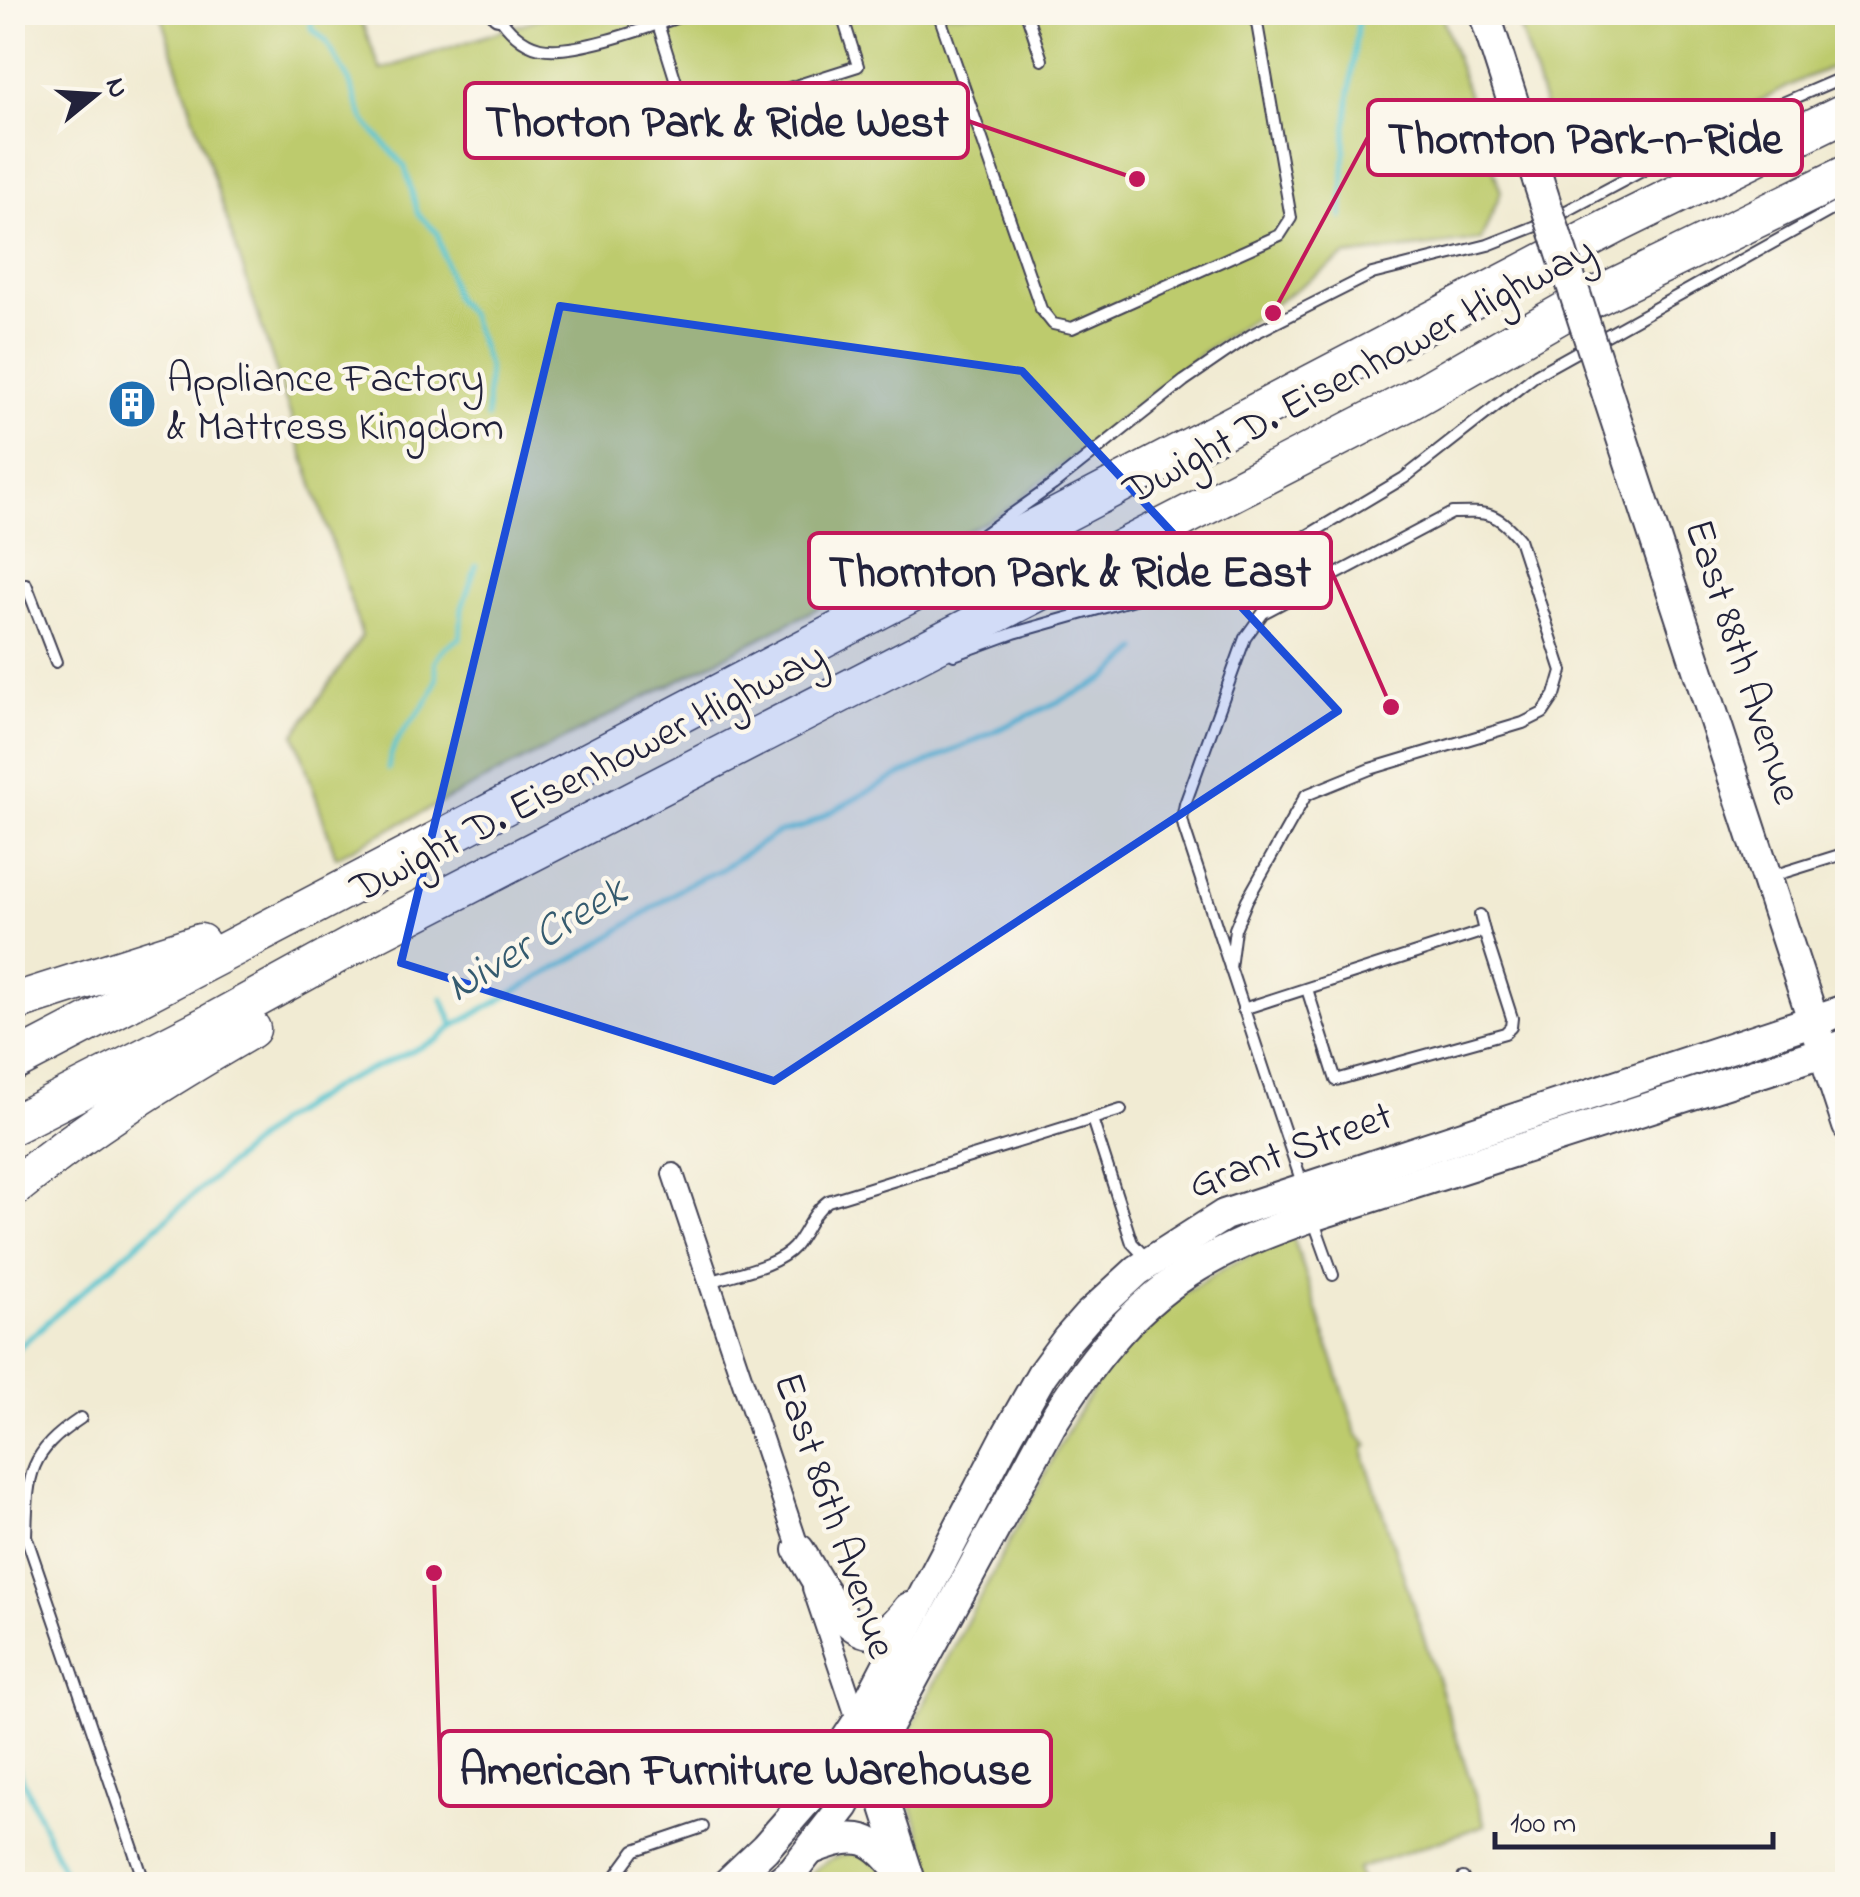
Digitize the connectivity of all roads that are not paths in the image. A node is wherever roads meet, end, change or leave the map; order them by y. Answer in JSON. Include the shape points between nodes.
{"nodes":[{"id":1,"x":692,"y":12,"type":"edge"},
{"id":2,"x":841,"y":12,"type":"edge"},
{"id":3,"x":938,"y":12,"type":"edge"},
{"id":4,"x":1026,"y":12,"type":"edge"},
{"id":5,"x":1255,"y":12,"type":"edge"},
{"id":6,"x":1484,"y":12,"type":"edge"},
{"id":7,"x":498,"y":13,"type":"edge"},
{"id":8,"x":658,"y":24,"type":"junction"},
{"id":9,"x":1042,"y":60,"type":"dead end"},
{"id":10,"x":1848,"y":75,"type":"edge"},
{"id":11,"x":1848,"y":111,"type":"edge"},
{"id":12,"x":1848,"y":174,"type":"edge"},
{"id":13,"x":1848,"y":201,"type":"edge"},
{"id":14,"x":1568,"y":297,"type":"junction"},
{"id":15,"x":962,"y":548,"type":"dead end"},
{"id":16,"x":929,"y":569,"type":"dead end"},
{"id":17,"x":12,"y":587,"type":"edge"},
{"id":18,"x":796,"y":654,"type":"junction"},
{"id":19,"x":941,"y":659,"type":"dead end"},
{"id":20,"x":56,"y":662,"type":"dead end"},
{"id":21,"x":914,"y":670,"type":"dead end"},
{"id":22,"x":826,"y":703,"type":"junction"},
{"id":23,"x":1843,"y":854,"type":"dead end"},
{"id":24,"x":387,"y":866,"type":"junction"},
{"id":25,"x":1768,"y":877,"type":"junction"},
{"id":26,"x":1480,"y":915,"type":"dead end"},
{"id":27,"x":1484,"y":931,"type":"junction"},
{"id":28,"x":377,"y":932,"type":"junction"},
{"id":29,"x":1230,"y":968,"type":"junction"},
{"id":30,"x":1306,"y":989,"type":"junction"},
{"id":31,"x":12,"y":1004,"type":"edge"},
{"id":32,"x":1243,"y":1009,"type":"junction"},
{"id":33,"x":1848,"y":1009,"type":"edge"},
{"id":34,"x":1814,"y":1020,"type":"junction"},
{"id":35,"x":1836,"y":1048,"type":"edge"},
{"id":36,"x":12,"y":1064,"type":"edge"},
{"id":37,"x":12,"y":1102,"type":"edge"},
{"id":38,"x":1121,"y":1110,"type":"dead end"},
{"id":39,"x":1092,"y":1119,"type":"junction"},
{"id":40,"x":12,"y":1126,"type":"edge"},
{"id":41,"x":1848,"y":1126,"type":"edge"},
{"id":42,"x":673,"y":1174,"type":"dead end"},
{"id":43,"x":12,"y":1189,"type":"edge"},
{"id":44,"x":1308,"y":1201,"type":"junction"},
{"id":45,"x":1150,"y":1262,"type":"junction"},
{"id":46,"x":1333,"y":1276,"type":"dead end"},
{"id":47,"x":709,"y":1282,"type":"junction"},
{"id":48,"x":80,"y":1418,"type":"dead end"},
{"id":49,"x":800,"y":1550,"type":"junction"},
{"id":50,"x":928,"y":1587,"type":"junction"},
{"id":51,"x":858,"y":1722,"type":"junction"},
{"id":52,"x":871,"y":1758,"type":"junction"},
{"id":53,"x":703,"y":1827,"type":"dead end"},
{"id":54,"x":810,"y":1850,"type":"junction"},
{"id":55,"x":146,"y":1884,"type":"edge"},
{"id":56,"x":610,"y":1884,"type":"edge"},
{"id":57,"x":727,"y":1884,"type":"edge"},
{"id":58,"x":777,"y":1884,"type":"edge"},
{"id":59,"x":910,"y":1884,"type":"edge"}],
"edges":[{"from":1,"to":8,"type":"lane"},
{"from":2,"to":8,"type":"lane","via":[[858,66],[688,120]]},
{"from":3,"to":5,"type":"lane","via":[[1041,309],[1053,324],[1072,328],[1280,235],[1291,218]]},
{"from":4,"to":9,"type":"lane"},
{"from":6,"to":14,"type":"street","name":"East 88th Avenue","bridge":true},
{"from":7,"to":8,"type":"lane","via":[[506,29],[543,49]]},
{"from":10,"to":15,"type":"lane","via":[[1712,132],[1522,232],[1372,274],[1251,335]]},
{"from":11,"to":18,"type":"highway","name":"Dwight D. Eisenhower Highway","via":[[1602,231]]},
{"from":12,"to":14,"type":"highway","name":"Dwight D. Eisenhower Highway"},
{"from":13,"to":19,"type":"lane","via":[[1546,368],[1404,478],[1305,536],[1212,578]]},
{"from":14,"to":22,"type":"highway","name":"Dwight D. Eisenhower Highway","via":[[1409,401]]},
{"from":14,"to":25,"type":"street","name":"East 88th Avenue","bridge":true,"via":[[1602,377]]},
{"from":14,"to":37,"type":"highway"},
{"from":16,"to":18,"type":"lane"},
{"from":17,"to":20,"type":"lane","via":[[26,584]]},
{"from":18,"to":24,"type":"highway","name":"Dwight D. Eisenhower Highway"},
{"from":21,"to":22,"type":"lane"},
{"from":22,"to":28,"type":"highway","name":"Dwight D. Eisenhower Highway"},
{"from":23,"to":25,"type":"lane"},
{"from":24,"to":31,"type":"highway","via":[[197,945]]},
{"from":24,"to":36,"type":"highway","name":"Dwight D. Eisenhower Highway"},
{"from":25,"to":34,"type":"street","name":"East 88th Avenue"},
{"from":26,"to":27,"type":"lane"},
{"from":27,"to":30,"type":"lane"},
{"from":27,"to":30,"type":"lane","via":[[1512,1018],[1504,1033],[1336,1080]]},
{"from":28,"to":40,"type":"highway","name":"Dwight D. Eisenhower Highway"},
{"from":28,"to":43,"type":"highway","via":[[333,982],[182,1070]]},
{"from":29,"to":29,"type":"lane","via":[[1246,900],[1306,794],[1522,723],[1543,713],[1555,696],[1562,671],[1519,539],[1505,522],[1486,512],[1452,513],[1263,613],[1246,638],[1182,819]]},
{"from":29,"to":32,"type":"lane"},
{"from":30,"to":32,"type":"lane"},
{"from":32,"to":44,"type":"lane"},
{"from":33,"to":34,"type":"street","name":"Grant Street"},
{"from":34,"to":35,"type":"street","name":"East 88th Avenue"},
{"from":34,"to":44,"type":"street","name":"Grant Street"},
{"from":35,"to":41,"type":"street","name":"East 88th Avenue"},
{"from":35,"to":44,"type":"street","name":"Grant Street"},
{"from":38,"to":39,"type":"lane"},
{"from":39,"to":45,"type":"lane","via":[[1132,1243]]},
{"from":39,"to":47,"type":"lane","via":[[828,1201],[784,1255]]},
{"from":42,"to":47,"type":"street","name":"East 86th Avenue"},
{"from":44,"to":45,"type":"street","name":"Grant Street","via":[[1224,1214]]},
{"from":44,"to":46,"type":"lane"},
{"from":44,"to":52,"type":"street","name":"Grant Street","via":[[1275,1229],[1186,1273],[1099,1353],[1050,1426]]},
{"from":45,"to":50,"type":"street","name":"Grant Street","via":[[1088,1316],[1042,1374]]},
{"from":47,"to":49,"type":"street","name":"East 86th Avenue"},
{"from":48,"to":55,"type":"lane","via":[[49,1439],[28,1482],[26,1536]]},
{"from":49,"to":50,"type":"street","via":[[846,1622],[872,1634],[884,1631]]},
{"from":49,"to":51,"type":"street","name":"East 86th Avenue"},
{"from":50,"to":51,"type":"street","name":"Grant Street"},
{"from":51,"to":52,"type":"street","name":"East 86th Avenue"},
{"from":51,"to":57,"type":"street","name":"Grant Street","via":[[806,1801]]},
{"from":52,"to":54,"type":"street","name":"Grant Street"},
{"from":52,"to":59,"type":"street","name":"East 86th Avenue"},
{"from":53,"to":56,"type":"lane","via":[[635,1850]]},
{"from":54,"to":58,"type":"street","name":"Grant Street"},
{"from":54,"to":59,"type":"street","via":[[861,1838],[889,1856]]}]}
